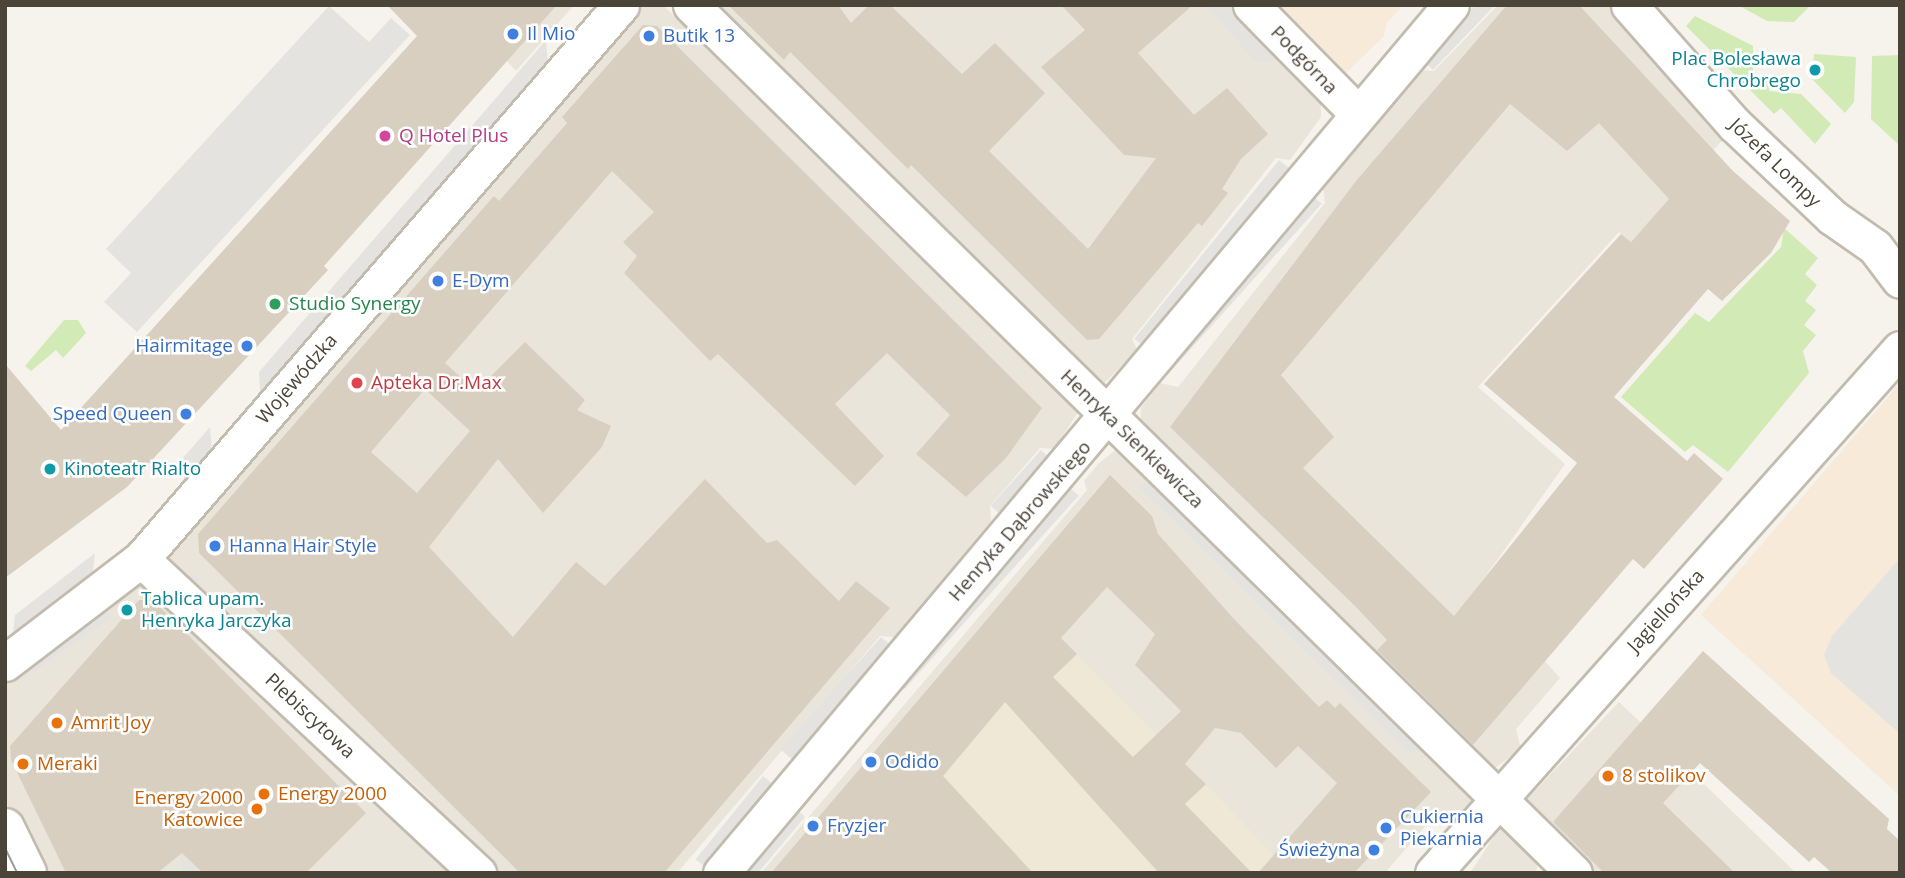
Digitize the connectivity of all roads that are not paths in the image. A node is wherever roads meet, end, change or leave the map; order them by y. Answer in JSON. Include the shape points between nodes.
{"nodes":[{"id":1,"x":621,"y":5,"type":"edge"},
{"id":2,"x":691,"y":5,"type":"edge"},
{"id":3,"x":1251,"y":5,"type":"edge"},
{"id":4,"x":1451,"y":5,"type":"edge"},
{"id":5,"x":1629,"y":5,"type":"edge"},
{"id":6,"x":1357,"y":113,"type":"junction"},
{"id":7,"x":1900,"y":281,"type":"edge"},
{"id":8,"x":1896,"y":360,"type":"edge"},
{"id":9,"x":1110,"y":417,"type":"junction"},
{"id":10,"x":141,"y":559,"type":"junction"},
{"id":11,"x":5,"y":663,"type":"edge"},
{"id":12,"x":1498,"y":800,"type":"junction"},
{"id":13,"x":5,"y":828,"type":"edge"},
{"id":14,"x":27,"y":873,"type":"edge"},
{"id":15,"x":478,"y":873,"type":"edge"},
{"id":16,"x":721,"y":873,"type":"edge"},
{"id":17,"x":1433,"y":873,"type":"edge"},
{"id":18,"x":1574,"y":873,"type":"edge"}],
"edges":[{"from":1,"to":10,"type":"street","name":"Wojewódzka"},
{"from":2,"to":9,"type":"street","name":"Henryka Sienkiewicza"},
{"from":3,"to":6,"type":"street","name":"Podgórna"},
{"from":4,"to":6,"type":"street","name":"Henryka Dąbrowskiego"},
{"from":5,"to":7,"type":"street","name":"Józefa Lompy","via":[[1734,124],[1832,217],[1875,247]]},
{"from":6,"to":9,"type":"street","name":"Henryka Dąbrowskiego"},
{"from":8,"to":12,"type":"street","name":"Jagiellońska"},
{"from":9,"to":12,"type":"street","name":"Henryka Sienkiewicza"},
{"from":9,"to":16,"type":"street","name":"Henryka Dąbrowskiego"},
{"from":10,"to":11,"type":"street","name":"Wojewódzka"},
{"from":10,"to":15,"type":"street","name":"Plebiscytowa"},
{"from":12,"to":17,"type":"street","name":"Jagiellońska"},
{"from":12,"to":18,"type":"street","name":"Henryka Sienkiewicza"},
{"from":13,"to":14,"type":"street"}]}
